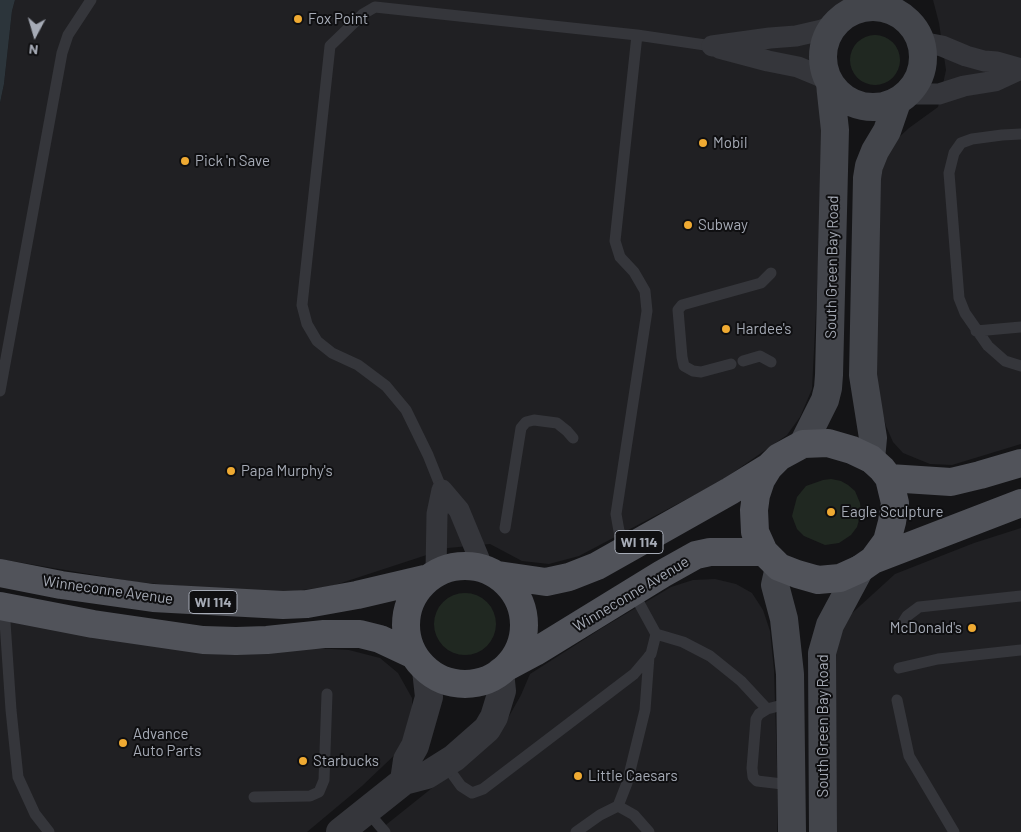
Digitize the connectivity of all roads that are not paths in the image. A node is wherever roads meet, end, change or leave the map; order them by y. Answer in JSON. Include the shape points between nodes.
{"nodes":[{"id":1,"x":92,"y":0,"type":"edge"},
{"id":2,"x":919,"y":0,"type":"edge"},
{"id":3,"x":860,"y":4,"type":"edge"},
{"id":4,"x":833,"y":25,"type":"junction"},
{"id":5,"x":637,"y":35,"type":"junction"},
{"id":6,"x":919,"y":37,"type":"junction"},
{"id":7,"x":712,"y":46,"type":"junction"},
{"id":8,"x":1021,"y":69,"type":"edge"},
{"id":9,"x":828,"y":81,"type":"junction"},
{"id":10,"x":902,"y":98,"type":"junction"},
{"id":11,"x":1021,"y":134,"type":"edge"},
{"id":12,"x":771,"y":273,"type":"dead end"},
{"id":13,"x":1021,"y":327,"type":"edge"},
{"id":14,"x":976,"y":331,"type":"junction"},
{"id":15,"x":743,"y":361,"type":"dead end"},
{"id":16,"x":771,"y":362,"type":"dead end"},
{"id":17,"x":731,"y":364,"type":"dead end"},
{"id":18,"x":1021,"y":366,"type":"edge"},
{"id":19,"x":0,"y":391,"type":"edge"},
{"id":20,"x":573,"y":438,"type":"dead end"},
{"id":21,"x":803,"y":444,"type":"junction"},
{"id":22,"x":1021,"y":463,"type":"edge"},
{"id":23,"x":769,"y":467,"type":"junction"},
{"id":24,"x":880,"y":469,"type":"junction"},
{"id":25,"x":442,"y":490,"type":"junction"},
{"id":26,"x":1021,"y":503,"type":"edge"},
{"id":27,"x":505,"y":528,"type":"dead end"},
{"id":28,"x":629,"y":548,"type":"junction"},
{"id":29,"x":771,"y":560,"type":"junction"},
{"id":30,"x":867,"y":565,"type":"junction"},
{"id":31,"x":491,"y":572,"type":"junction"},
{"id":32,"x":0,"y":573,"type":"edge"},
{"id":33,"x":430,"y":575,"type":"junction"},
{"id":34,"x":633,"y":592,"type":"junction"},
{"id":35,"x":1021,"y":596,"type":"edge"},
{"id":36,"x":2,"y":607,"type":"edge"},
{"id":37,"x":902,"y":624,"type":"dead end"},
{"id":38,"x":656,"y":634,"type":"junction"},
{"id":39,"x":1021,"y":650,"type":"edge"},
{"id":40,"x":649,"y":656,"type":"junction"},
{"id":41,"x":899,"y":668,"type":"dead end"},
{"id":42,"x":504,"y":669,"type":"junction"},
{"id":43,"x":4,"y":670,"type":"edge"},
{"id":44,"x":422,"y":673,"type":"junction"},
{"id":45,"x":327,"y":694,"type":"dead end"},
{"id":46,"x":897,"y":700,"type":"dead end"},
{"id":47,"x":779,"y":706,"type":"junction"},
{"id":48,"x":446,"y":764,"type":"junction"},
{"id":49,"x":404,"y":781,"type":"junction"},
{"id":50,"x":791,"y":785,"type":"junction"},
{"id":51,"x":254,"y":797,"type":"dead end"},
{"id":52,"x":618,"y":806,"type":"junction"},
{"id":53,"x":367,"y":811,"type":"junction"},
{"id":54,"x":49,"y":832,"type":"edge"},
{"id":55,"x":340,"y":832,"type":"edge"},
{"id":56,"x":385,"y":832,"type":"edge"},
{"id":57,"x":576,"y":832,"type":"edge"},
{"id":58,"x":649,"y":832,"type":"edge"},
{"id":59,"x":792,"y":832,"type":"edge"},
{"id":60,"x":823,"y":832,"type":"edge"},
{"id":61,"x":954,"y":832,"type":"edge"}],
"edges":[{"from":1,"to":19,"type":"lane","via":[[68,35],[62,52]]},
{"from":2,"to":6,"type":"main road"},
{"from":3,"to":4,"type":"main road"},
{"from":3,"to":6,"type":"main road","via":[[886,8],[908,20]]},
{"from":4,"to":7,"type":"street","via":[[796,36]]},
{"from":4,"to":9,"type":"main road","via":[[825,39],[822,54]]},
{"from":5,"to":7,"type":"lane"},
{"from":5,"to":25,"type":"lane","via":[[375,7],[330,46],[302,305],[307,324],[317,341],[386,386],[406,410]]},
{"from":5,"to":28,"type":"lane","via":[[615,241],[620,256],[645,290],[647,311],[616,514],[619,531]]},
{"from":6,"to":8,"type":"street","via":[[966,56]]},
{"from":6,"to":10,"type":"main road","via":[[923,51],[922,67],[917,82]]},
{"from":7,"to":9,"type":"street","via":[[798,67]]},
{"from":8,"to":10,"type":"street","via":[[995,81],[939,94]]},
{"from":9,"to":10,"type":"main road","via":[[840,96],[854,104],[886,106]]},
{"from":9,"to":21,"type":"main road","name":"South Green Bay Road","via":[[835,130],[829,375],[825,400]]},
{"from":10,"to":24,"type":"main road","via":[[875,151],[866,178],[863,375]]},
{"from":11,"to":14,"type":"lane","via":[[961,143],[954,153],[949,173],[959,298]]},
{"from":12,"to":17,"type":"lane","via":[[761,283],[682,305],[678,310],[684,366],[701,372]]},
{"from":13,"to":14,"type":"lane"},
{"from":14,"to":18,"type":"lane","via":[[1005,360]]},
{"from":15,"to":16,"type":"lane","via":[[760,356]]},
{"from":20,"to":27,"type":"lane","via":[[557,423],[534,420],[521,428]]},
{"from":21,"to":23,"type":"main road","via":[[778,457]]},
{"from":21,"to":24,"type":"main road","via":[[828,443],[852,450]]},
{"from":22,"to":24,"type":"main road","via":[[951,482]]},
{"from":23,"to":28,"type":"main road","number":"WI 114"},
{"from":23,"to":29,"type":"main road","via":[[758,487],[754,510],[756,532]]},
{"from":24,"to":30,"type":"main road","via":[[895,503],[887,541]]},
{"from":25,"to":31,"type":"street","via":[[459,510]]},
{"from":25,"to":33,"type":"street"},
{"from":26,"to":30,"type":"main road"},
{"from":28,"to":31,"type":"main road","number":"WI 114","via":[[598,566],[569,577],[541,582]]},
{"from":29,"to":30,"type":"main road","via":[[818,580],[840,578]]},
{"from":29,"to":34,"type":"main road","name":"Winneconne Avenue","number":"WI 114","via":[[710,552],[696,555]]},
{"from":29,"to":47,"type":"main road","via":[[787,638]]},
{"from":30,"to":60,"type":"main road","name":"South Green Bay Road","via":[[830,625],[822,653]]},
{"from":31,"to":33,"type":"main road","via":[[465,566]]},
{"from":31,"to":42,"type":"main road","via":[[513,591],[521,606],[524,624],[522,641]]},
{"from":32,"to":33,"type":"main road","name":"Winneconne Avenue","number":"WI 114","via":[[153,598],[283,605],[357,595]]},
{"from":33,"to":44,"type":"main road","via":[[412,596],[406,615],[406,635]]},
{"from":34,"to":38,"type":"lane"},
{"from":34,"to":42,"type":"main road","name":"Winneconne Avenue","number":"WI 114"},
{"from":35,"to":37,"type":"lane","via":[[919,606],[906,616]]},
{"from":36,"to":43,"type":"lane"},
{"from":36,"to":44,"type":"main road","via":[[203,640],[360,634],[380,639]]},
{"from":38,"to":40,"type":"lane"},
{"from":38,"to":47,"type":"lane","via":[[683,642],[710,656]]},
{"from":39,"to":41,"type":"lane","via":[[938,658]]},
{"from":40,"to":48,"type":"lane","via":[[634,674],[483,789],[472,792],[461,786]]},
{"from":40,"to":52,"type":"lane","via":[[645,710]]},
{"from":42,"to":44,"type":"main road","via":[[493,678],[458,684]]},
{"from":42,"to":48,"type":"street","via":[[502,691],[492,722]]},
{"from":43,"to":54,"type":"lane","via":[[18,778],[34,814]]},
{"from":44,"to":48,"type":"street","via":[[436,720],[437,748]]},
{"from":44,"to":49,"type":"street","via":[[415,746],[407,760]]},
{"from":45,"to":51,"type":"lane","via":[[324,780],[319,792],[310,796]]},
{"from":46,"to":61,"type":"lane","via":[[909,756]]},
{"from":47,"to":50,"type":"main road"},
{"from":47,"to":50,"type":"lane","via":[[759,714],[756,720],[753,777],[757,781]]},
{"from":48,"to":49,"type":"street","via":[[428,775]]},
{"from":49,"to":53,"type":"street"},
{"from":50,"to":59,"type":"main road"},
{"from":52,"to":57,"type":"lane","via":[[600,814]]},
{"from":52,"to":58,"type":"lane","via":[[634,815]]},
{"from":53,"to":55,"type":"street"},
{"from":53,"to":56,"type":"lane"}]}
